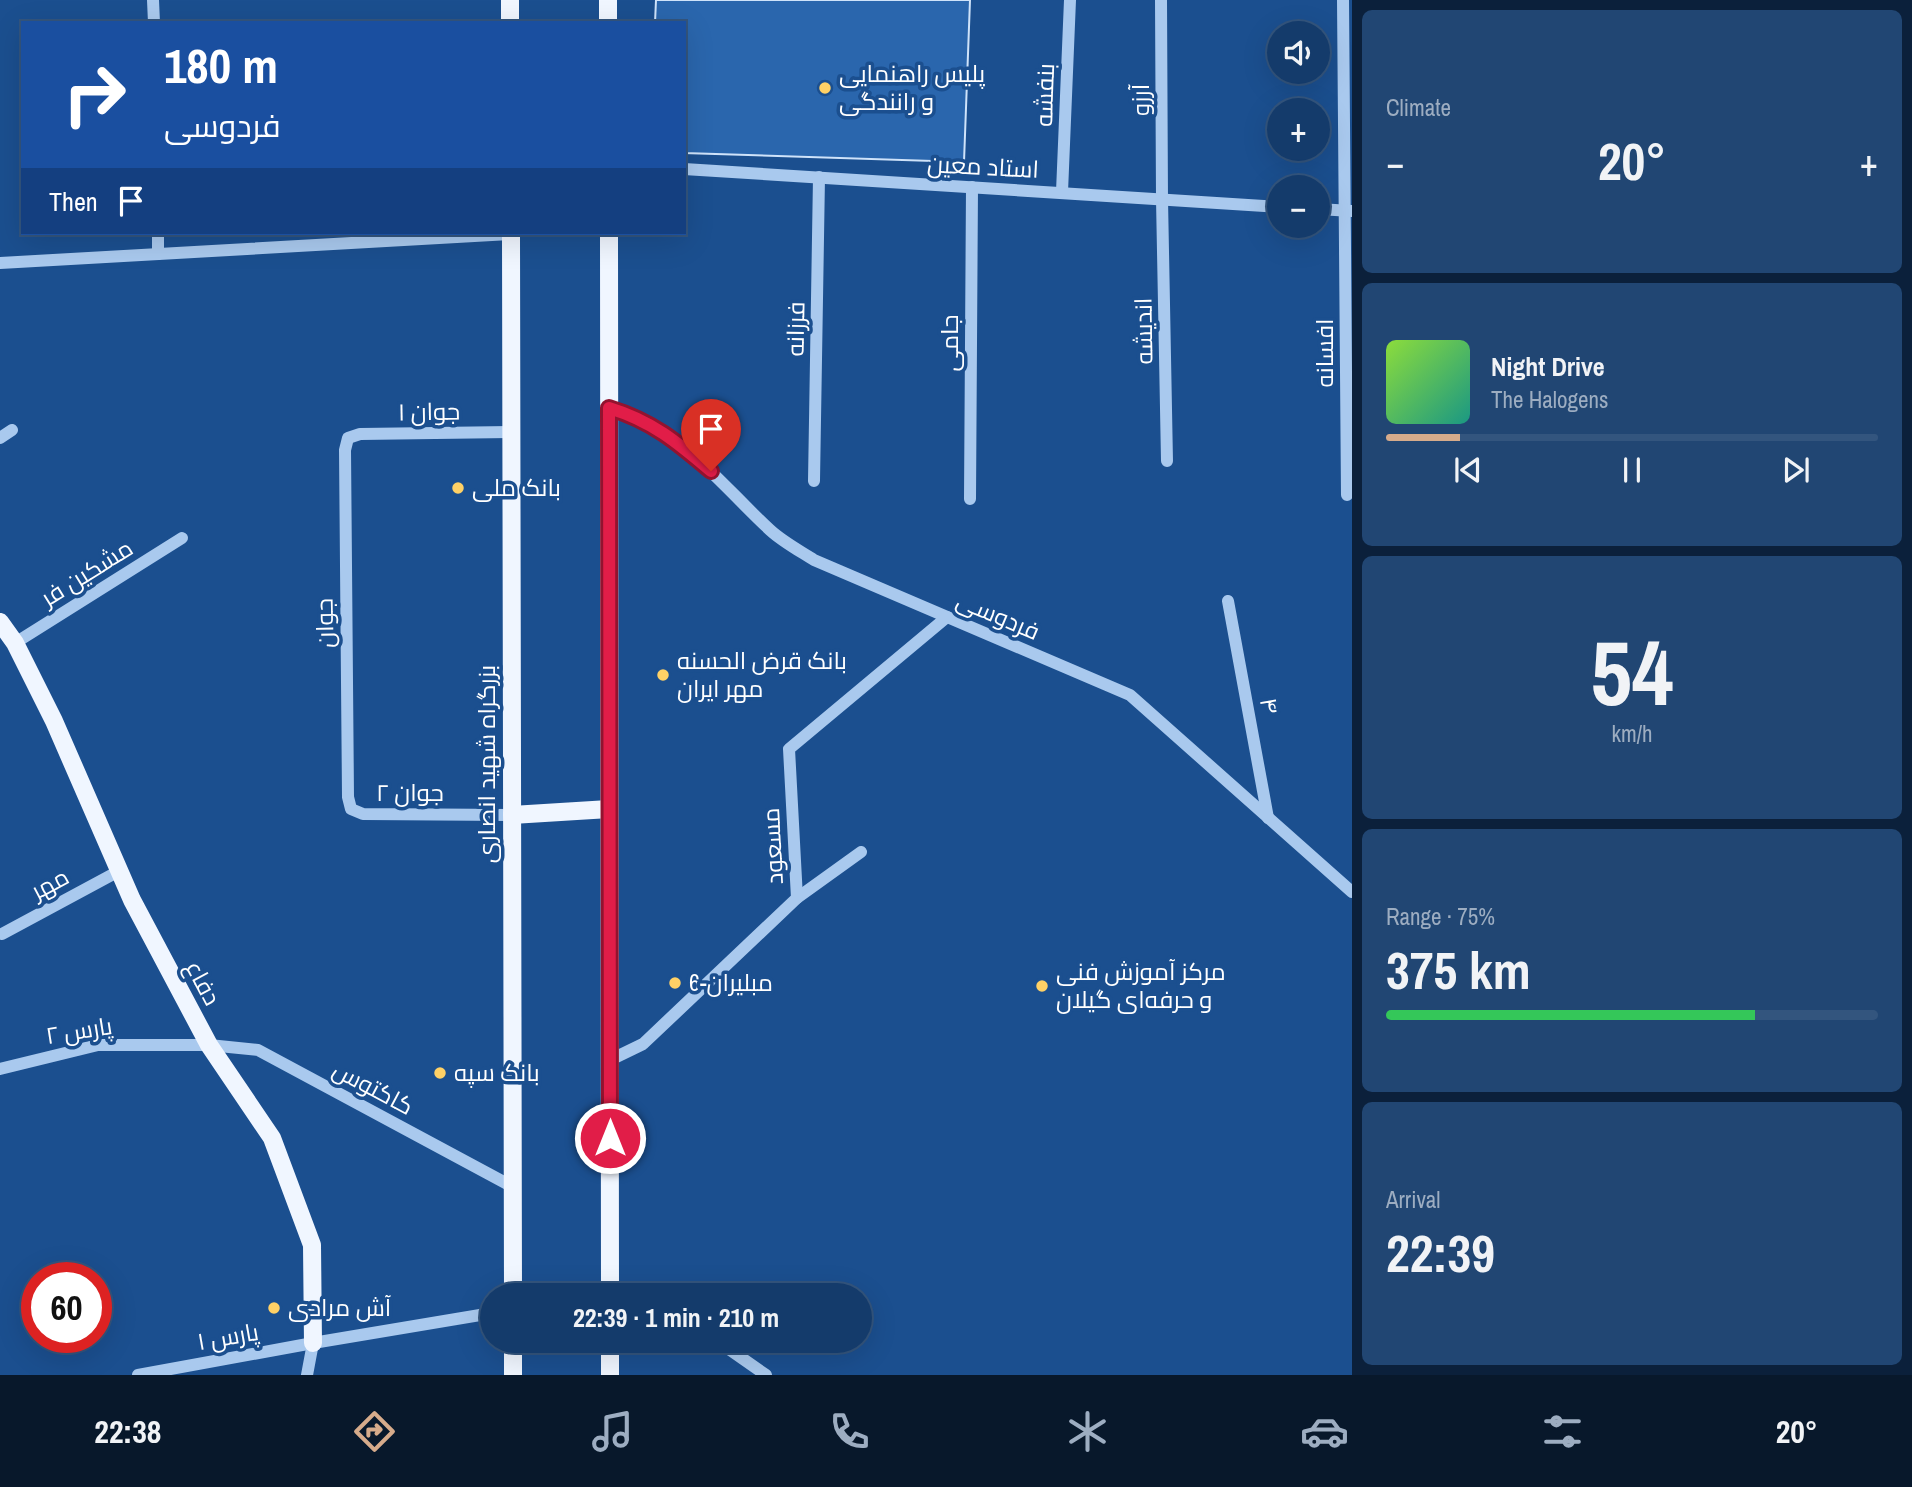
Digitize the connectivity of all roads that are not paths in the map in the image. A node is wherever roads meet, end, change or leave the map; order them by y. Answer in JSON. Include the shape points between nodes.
{"nodes":[{"id":1,"x":153,"y":0,"type":"edge"},
{"id":2,"x":510,"y":0,"type":"edge"},
{"id":3,"x":608,"y":0,"type":"edge"},
{"id":4,"x":1070,"y":0,"type":"edge"},
{"id":5,"x":1161,"y":0,"type":"edge"},
{"id":6,"x":1343,"y":0,"type":"edge"},
{"id":7,"x":153,"y":21,"type":"edge"},
{"id":8,"x":510,"y":21,"type":"edge"},
{"id":9,"x":608,"y":21,"type":"edge"},
{"id":10,"x":686,"y":169,"type":"edge"},
{"id":11,"x":819,"y":177,"type":"junction"},
{"id":12,"x":972,"y":187,"type":"junction"},
{"id":13,"x":1062,"y":192,"type":"junction"},
{"id":14,"x":1163,"y":199,"type":"junction"},
{"id":15,"x":1267,"y":206,"type":"edge"},
{"id":16,"x":1330,"y":210,"type":"edge"},
{"id":17,"x":1348,"y":211,"type":"edge"},
{"id":18,"x":158,"y":235,"type":"edge"},
{"id":19,"x":448,"y":235,"type":"edge"},
{"id":20,"x":511,"y":235,"type":"edge"},
{"id":21,"x":608,"y":235,"type":"edge"},
{"id":22,"x":322,"y":239,"type":"edge"},
{"id":23,"x":158,"y":254,"type":"junction"},
{"id":24,"x":0,"y":263,"type":"edge"},
{"id":25,"x":609,"y":408,"type":"junction"},
{"id":26,"x":12,"y":430,"type":"dead end"},
{"id":27,"x":511,"y":432,"type":"junction"},
{"id":28,"x":0,"y":438,"type":"edge"},
{"id":29,"x":348,"y":438,"type":"joint"},
{"id":30,"x":1167,"y":461,"type":"dead end"},
{"id":31,"x":814,"y":481,"type":"dead end"},
{"id":32,"x":1347,"y":495,"type":"dead end"},
{"id":33,"x":970,"y":499,"type":"dead end"},
{"id":34,"x":182,"y":538,"type":"dead end"},
{"id":35,"x":1228,"y":601,"type":"dead end"},
{"id":36,"x":947,"y":617,"type":"junction"},
{"id":37,"x":0,"y":622,"type":"edge"},
{"id":38,"x":15,"y":643,"type":"junction"},
{"id":39,"x":351,"y":808,"type":"joint"},
{"id":40,"x":610,"y":809,"type":"junction"},
{"id":41,"x":512,"y":815,"type":"junction"},
{"id":42,"x":1268,"y":818,"type":"junction"},
{"id":43,"x":861,"y":852,"type":"dead end"},
{"id":44,"x":119,"y":871,"type":"junction"},
{"id":45,"x":1352,"y":892,"type":"edge"},
{"id":46,"x":797,"y":898,"type":"junction"},
{"id":47,"x":2,"y":934,"type":"edge"},
{"id":48,"x":209,"y":1045,"type":"junction"},
{"id":49,"x":610,"y":1060,"type":"junction"},
{"id":50,"x":0,"y":1069,"type":"edge"},
{"id":51,"x":513,"y":1187,"type":"junction"},
{"id":52,"x":513,"y":1283,"type":"edge"},
{"id":53,"x":610,"y":1283,"type":"edge"},
{"id":54,"x":480,"y":1315,"type":"edge"},
{"id":55,"x":313,"y":1343,"type":"junction"},
{"id":56,"x":513,"y":1353,"type":"edge"},
{"id":57,"x":610,"y":1353,"type":"edge"},
{"id":58,"x":735,"y":1353,"type":"edge"},
{"id":59,"x":138,"y":1375,"type":"edge"},
{"id":60,"x":307,"y":1375,"type":"edge"},
{"id":61,"x":513,"y":1375,"type":"edge"},
{"id":62,"x":610,"y":1375,"type":"edge"},
{"id":63,"x":766,"y":1375,"type":"edge"}],
"edges":[{"from":1,"to":7,"type":"street"},
{"from":2,"to":8,"type":"main road"},
{"from":3,"to":9,"type":"main road"},
{"from":4,"to":13,"type":"street","name":"بنفشه"},
{"from":5,"to":14,"type":"street","name":"آرزو"},
{"from":6,"to":17,"type":"street","name":"افسانه"},
{"from":10,"to":11,"type":"street","name":"استاد معین"},
{"from":11,"to":12,"type":"street","name":"استاد معین"},
{"from":11,"to":31,"type":"street","name":"فرزانه"},
{"from":12,"to":13,"type":"street","name":"استاد معین"},
{"from":12,"to":33,"type":"street","name":"جامی"},
{"from":13,"to":14,"type":"street","name":"استاد معین"},
{"from":14,"to":15,"type":"street","name":"استاد معین"},
{"from":14,"to":30,"type":"street","name":"اندیشه"},
{"from":16,"to":17,"type":"street"},
{"from":17,"to":32,"type":"street","name":"افسانه"},
{"from":18,"to":23,"type":"street"},
{"from":19,"to":22,"type":"street"},
{"from":20,"to":27,"type":"main road","name":"بزرگراه شهید انصاری"},
{"from":21,"to":25,"type":"main road"},
{"from":22,"to":23,"type":"street"},
{"from":23,"to":24,"type":"street"},
{"from":25,"to":36,"type":"street","name":"فردوسی","via":[[671,437],[772,532],[814,561]]},
{"from":25,"to":40,"type":"main road"},
{"from":26,"to":28,"type":"street"},
{"from":27,"to":29,"type":"street","name":"جوان ۱","via":[[360,434]]},
{"from":27,"to":41,"type":"main road","name":"بزرگراه شهید انصاری"},
{"from":29,"to":39,"type":"street","name":"جوان"},
{"from":34,"to":38,"type":"street","name":"مشکین فر"},
{"from":35,"to":42,"type":"street","name":"۴"},
{"from":36,"to":42,"type":"street","name":"فردوسی","via":[[1130,695]]},
{"from":36,"to":46,"type":"street","name":"مسعود","via":[[789,749]]},
{"from":37,"to":38,"type":"main road","name":"دفاع"},
{"from":38,"to":44,"type":"main road","name":"دفاع"},
{"from":39,"to":41,"type":"street","name":"جوان ۲","via":[[363,814]]},
{"from":40,"to":41,"type":"main road"},
{"from":40,"to":49,"type":"main road"},
{"from":41,"to":51,"type":"main road","name":"بزرگراه شهید انصاری"},
{"from":42,"to":45,"type":"street","name":"فردوسی"},
{"from":43,"to":46,"type":"street"},
{"from":44,"to":47,"type":"street","name":"مهر"},
{"from":44,"to":48,"type":"main road","name":"دفاع"},
{"from":46,"to":49,"type":"street","name":"مسعود","via":[[643,1044]]},
{"from":48,"to":50,"type":"street","name":"پارس ۲","via":[[98,1045]]},
{"from":48,"to":51,"type":"street","name":"کاکتوس","via":[[258,1051]]},
{"from":48,"to":55,"type":"main road","name":"دفاع","via":[[272,1138],[312,1245]]},
{"from":49,"to":53,"type":"main road"},
{"from":51,"to":52,"type":"main road","name":"بزرگراه شهید انصاری"},
{"from":54,"to":55,"type":"street","name":"پارس ۱"},
{"from":55,"to":59,"type":"street","name":"پارس ۱"},
{"from":55,"to":60,"type":"street","name":"دفاع"},
{"from":56,"to":61,"type":"main road"},
{"from":57,"to":62,"type":"main road"},
{"from":58,"to":63,"type":"street"}]}
